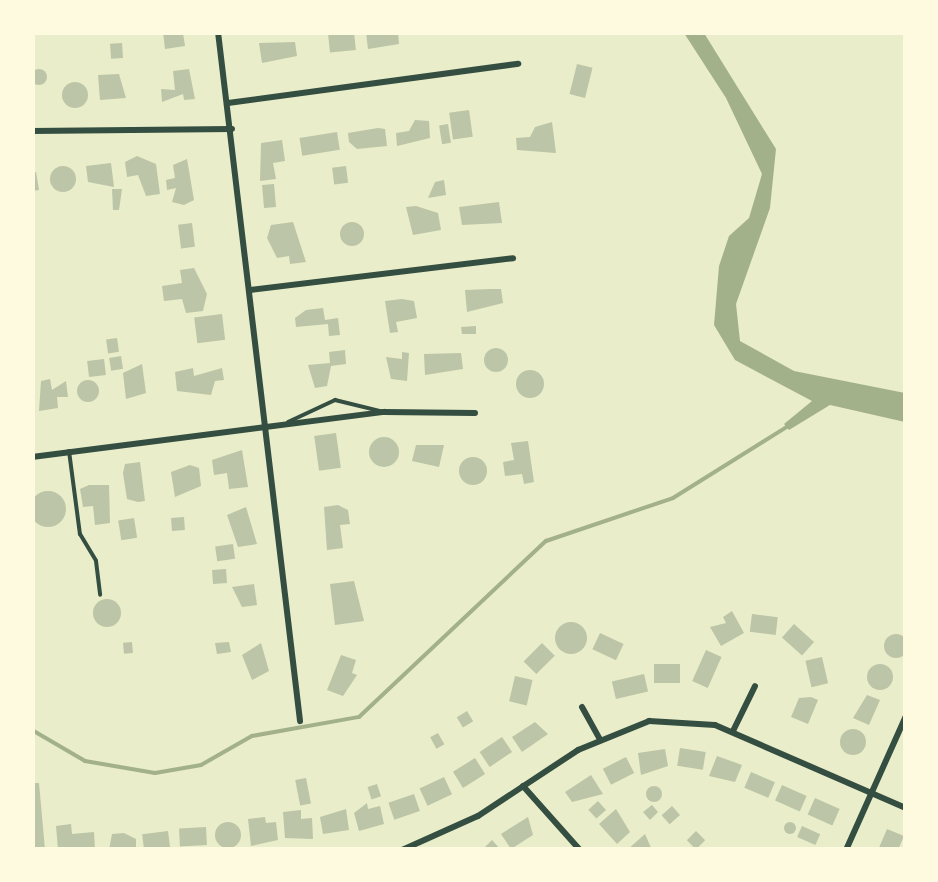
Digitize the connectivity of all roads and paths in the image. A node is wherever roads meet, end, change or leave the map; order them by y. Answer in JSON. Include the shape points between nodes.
{"nodes":[{"id":1,"x":218,"y":32,"type":"edge"},
{"id":2,"x":518,"y":64,"type":"dead end"},
{"id":3,"x":228,"y":103,"type":"junction"},
{"id":4,"x":232,"y":129,"type":"junction"},
{"id":5,"x":32,"y":131,"type":"edge"},
{"id":6,"x":513,"y":258,"type":"dead end"},
{"id":7,"x":250,"y":290,"type":"junction"},
{"id":8,"x":384,"y":412,"type":"junction"},
{"id":9,"x":475,"y":413,"type":"dead end"},
{"id":10,"x":288,"y":422,"type":"junction"},
{"id":11,"x":264,"y":428,"type":"junction"},
{"id":12,"x":69,"y":452,"type":"junction"},
{"id":13,"x":32,"y":457,"type":"edge"},
{"id":14,"x":100,"y":595,"type":"dead end"},
{"id":15,"x":755,"y":686,"type":"dead end"},
{"id":16,"x":582,"y":707,"type":"dead end"},
{"id":17,"x":906,"y":716,"type":"edge"},
{"id":18,"x":300,"y":721,"type":"dead end"},
{"id":19,"x":733,"y":732,"type":"junction"},
{"id":20,"x":600,"y":739,"type":"junction"},
{"id":21,"x":523,"y":786,"type":"junction"},
{"id":22,"x":872,"y":792,"type":"junction"},
{"id":23,"x":906,"y":808,"type":"edge"},
{"id":24,"x":402,"y":850,"type":"edge"},
{"id":25,"x":580,"y":850,"type":"edge"},
{"id":26,"x":846,"y":850,"type":"edge"}],
"edges":[{"from":1,"to":3,"type":"street"},
{"from":2,"to":3,"type":"street"},
{"from":3,"to":4,"type":"street"},
{"from":4,"to":5,"type":"street"},
{"from":4,"to":7,"type":"street"},
{"from":6,"to":7,"type":"street"},
{"from":7,"to":11,"type":"street"},
{"from":8,"to":9,"type":"street"},
{"from":8,"to":10,"type":"street","via":[[322,424]]},
{"from":8,"to":10,"type":"lane","via":[[335,400]]},
{"from":10,"to":11,"type":"street"},
{"from":11,"to":12,"type":"street"},
{"from":11,"to":18,"type":"street"},
{"from":12,"to":13,"type":"street"},
{"from":12,"to":14,"type":"lane","via":[[80,534],[96,562]]},
{"from":15,"to":19,"type":"street"},
{"from":16,"to":20,"type":"street"},
{"from":17,"to":22,"type":"street"},
{"from":19,"to":20,"type":"street","via":[[668,720]]},
{"from":19,"to":22,"type":"street"},
{"from":20,"to":21,"type":"street"},
{"from":21,"to":24,"type":"street","via":[[478,816]]},
{"from":21,"to":25,"type":"street"},
{"from":22,"to":23,"type":"street"},
{"from":22,"to":26,"type":"street"}]}
